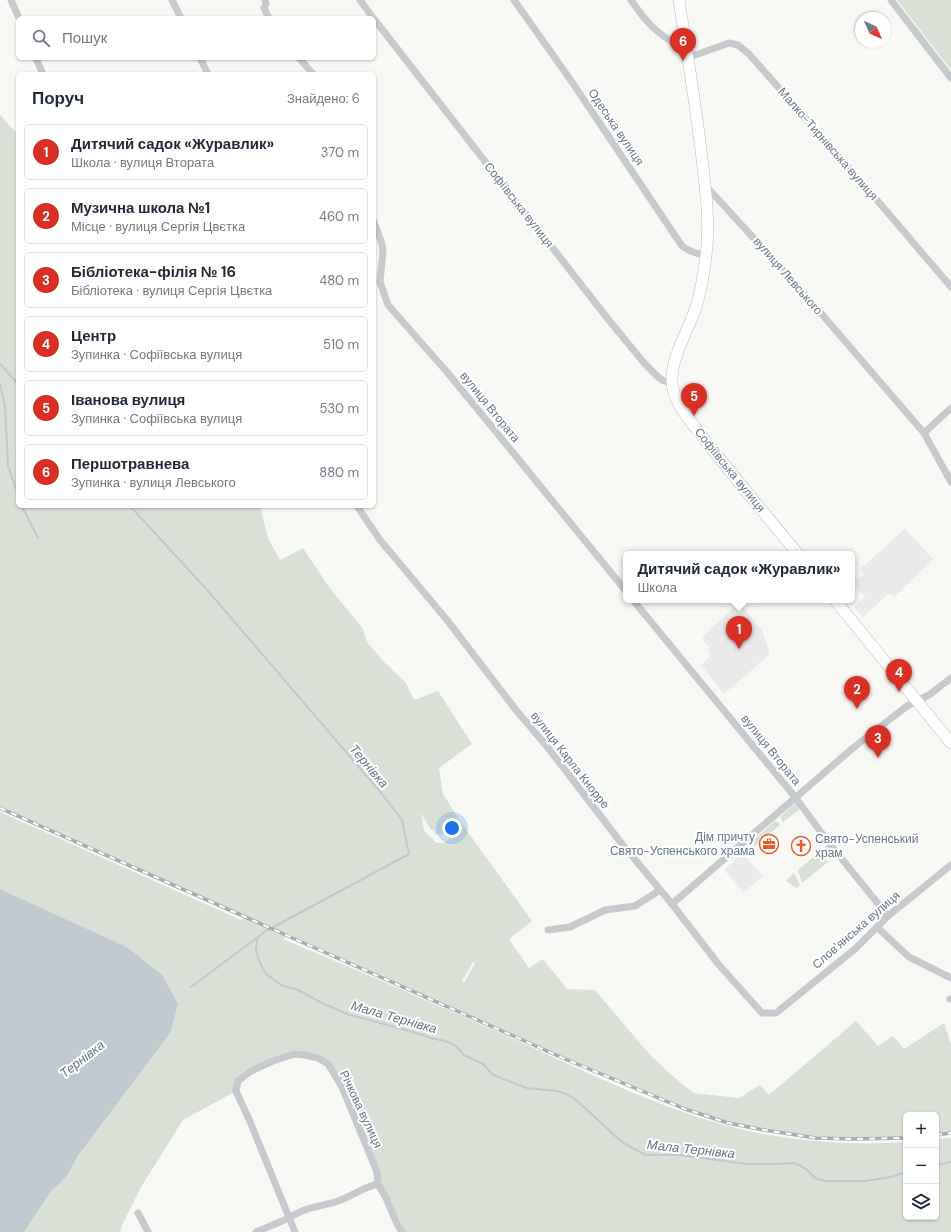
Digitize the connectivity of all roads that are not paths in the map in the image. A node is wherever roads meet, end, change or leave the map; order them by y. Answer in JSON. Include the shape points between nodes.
{"nodes":[{"id":1,"x":11,"y":0,"type":"edge"},
{"id":2,"x":172,"y":0,"type":"edge"},
{"id":3,"x":360,"y":0,"type":"edge"},
{"id":4,"x":514,"y":0,"type":"edge"},
{"id":5,"x":631,"y":0,"type":"edge"},
{"id":6,"x":679,"y":0,"type":"edge"},
{"id":7,"x":890,"y":0,"type":"edge"},
{"id":8,"x":265,"y":4,"type":"edge"},
{"id":9,"x":18,"y":16,"type":"edge"},
{"id":10,"x":179,"y":16,"type":"edge"},
{"id":11,"x":269,"y":16,"type":"edge"},
{"id":12,"x":372,"y":16,"type":"edge"},
{"id":13,"x":376,"y":21,"type":"edge"},
{"id":14,"x":682,"y":46,"type":"junction"},
{"id":15,"x":687,"y":58,"type":"junction"},
{"id":16,"x":37,"y":60,"type":"edge"},
{"id":17,"x":201,"y":60,"type":"edge"},
{"id":18,"x":301,"y":60,"type":"edge"},
{"id":19,"x":42,"y":72,"type":"edge"},
{"id":20,"x":207,"y":72,"type":"edge"},
{"id":21,"x":312,"y":72,"type":"edge"},
{"id":22,"x":951,"y":78,"type":"edge"},
{"id":23,"x":705,"y":185,"type":"junction"},
{"id":24,"x":376,"y":228,"type":"edge"},
{"id":25,"x":706,"y":255,"type":"junction"},
{"id":26,"x":951,"y":287,"type":"edge"},
{"id":27,"x":672,"y":382,"type":"junction"},
{"id":28,"x":951,"y":408,"type":"edge"},
{"id":29,"x":924,"y":434,"type":"junction"},
{"id":30,"x":951,"y":482,"type":"edge"},
{"id":31,"x":358,"y":508,"type":"edge"},
{"id":32,"x":796,"y":551,"type":"edge"},
{"id":33,"x":623,"y":587,"type":"edge"},
{"id":34,"x":635,"y":603,"type":"edge"},
{"id":35,"x":837,"y":603,"type":"edge"},
{"id":36,"x":951,"y":678,"type":"edge"},
{"id":37,"x":917,"y":702,"type":"junction"},
{"id":38,"x":951,"y":743,"type":"edge"},
{"id":39,"x":795,"y":797,"type":"junction"},
{"id":40,"x":951,"y":865,"type":"edge"},
{"id":41,"x":660,"y":890,"type":"junction"},
{"id":42,"x":672,"y":904,"type":"junction"},
{"id":43,"x":888,"y":916,"type":"junction"},
{"id":44,"x":877,"y":927,"type":"junction"},
{"id":45,"x":548,"y":930,"type":"dead end"},
{"id":46,"x":951,"y":978,"type":"edge"},
{"id":47,"x":776,"y":1013,"type":"joint"},
{"id":48,"x":378,"y":1184,"type":"junction"},
{"id":49,"x":138,"y":1213,"type":"dead end"},
{"id":50,"x":289,"y":1218,"type":"junction"},
{"id":51,"x":148,"y":1232,"type":"edge"},
{"id":52,"x":256,"y":1232,"type":"edge"},
{"id":53,"x":295,"y":1232,"type":"edge"},
{"id":54,"x":402,"y":1232,"type":"edge"}],
"edges":[{"from":1,"to":9,"type":"street"},
{"from":2,"to":10,"type":"street"},
{"from":3,"to":12,"type":"street","name":"Софіївська вулиця"},
{"from":4,"to":25,"type":"street","name":"Одеська вулиця","via":[[682,246],[696,254]]},
{"from":5,"to":14,"type":"street","via":[[645,20],[666,39]]},
{"from":6,"to":14,"type":"main road"},
{"from":7,"to":22,"type":"street"},
{"from":8,"to":11,"type":"street"},
{"from":13,"to":27,"type":"street","name":"Софіївська вулиця","via":[[608,319],[658,377]]},
{"from":14,"to":15,"type":"main road"},
{"from":15,"to":23,"type":"main road"},
{"from":15,"to":26,"type":"street","name":"Малко-Тирнівська вулиця","via":[[729,43],[738,45],[749,54]]},
{"from":16,"to":19,"type":"street"},
{"from":17,"to":20,"type":"street"},
{"from":18,"to":21,"type":"street"},
{"from":23,"to":25,"type":"main road","name":"Софіївська вулиця","via":[[708,213]]},
{"from":23,"to":29,"type":"street","name":"вулиця Левського","via":[[801,290]]},
{"from":24,"to":33,"type":"street","name":"вулиця Втората","via":[[383,251],[380,282],[388,305],[443,367]]},
{"from":25,"to":27,"type":"main road","name":"Софіївська вулиця","via":[[699,298],[672,368]]},
{"from":27,"to":32,"type":"main road","name":"Софіївська вулиця","via":[[674,395],[683,411]]},
{"from":28,"to":29,"type":"street"},
{"from":29,"to":30,"type":"street","name":"вулиця Левського"},
{"from":31,"to":41,"type":"street","name":"вулиця Карла Кнорре","via":[[380,540],[448,620],[516,710]]},
{"from":34,"to":39,"type":"street","name":"вулиця Втората"},
{"from":35,"to":37,"type":"main road"},
{"from":36,"to":37,"type":"street"},
{"from":37,"to":38,"type":"main road"},
{"from":37,"to":39,"type":"street","via":[[907,706],[853,748]]},
{"from":39,"to":42,"type":"street"},
{"from":39,"to":43,"type":"street","name":"вулиця Втората"},
{"from":40,"to":43,"type":"street","name":"Словʼянська вулиця"},
{"from":41,"to":42,"type":"street","name":"вулиця Карла Кнорре"},
{"from":41,"to":45,"type":"street","via":[[635,906],[605,910],[570,927]]},
{"from":42,"to":47,"type":"street","name":"вулиця Карла Кнорре","via":[[719,965],[762,1012]]},
{"from":43,"to":44,"type":"street","name":"Словʼянська вулиця"},
{"from":44,"to":46,"type":"street","via":[[909,957]]},
{"from":44,"to":47,"type":"street","name":"Словʼянська вулиця","via":[[855,949]]},
{"from":48,"to":50,"type":"street","via":[[364,1187],[341,1201],[312,1208]]},
{"from":48,"to":50,"type":"street","name":"Річкова вулиця","via":[[377,1172],[342,1087],[328,1064],[318,1058],[294,1054],[273,1061],[251,1071],[238,1081],[236,1091]]},
{"from":48,"to":54,"type":"street","name":"Річкова вулиця"},
{"from":49,"to":51,"type":"street"},
{"from":50,"to":52,"type":"street"},
{"from":50,"to":53,"type":"street"}]}
